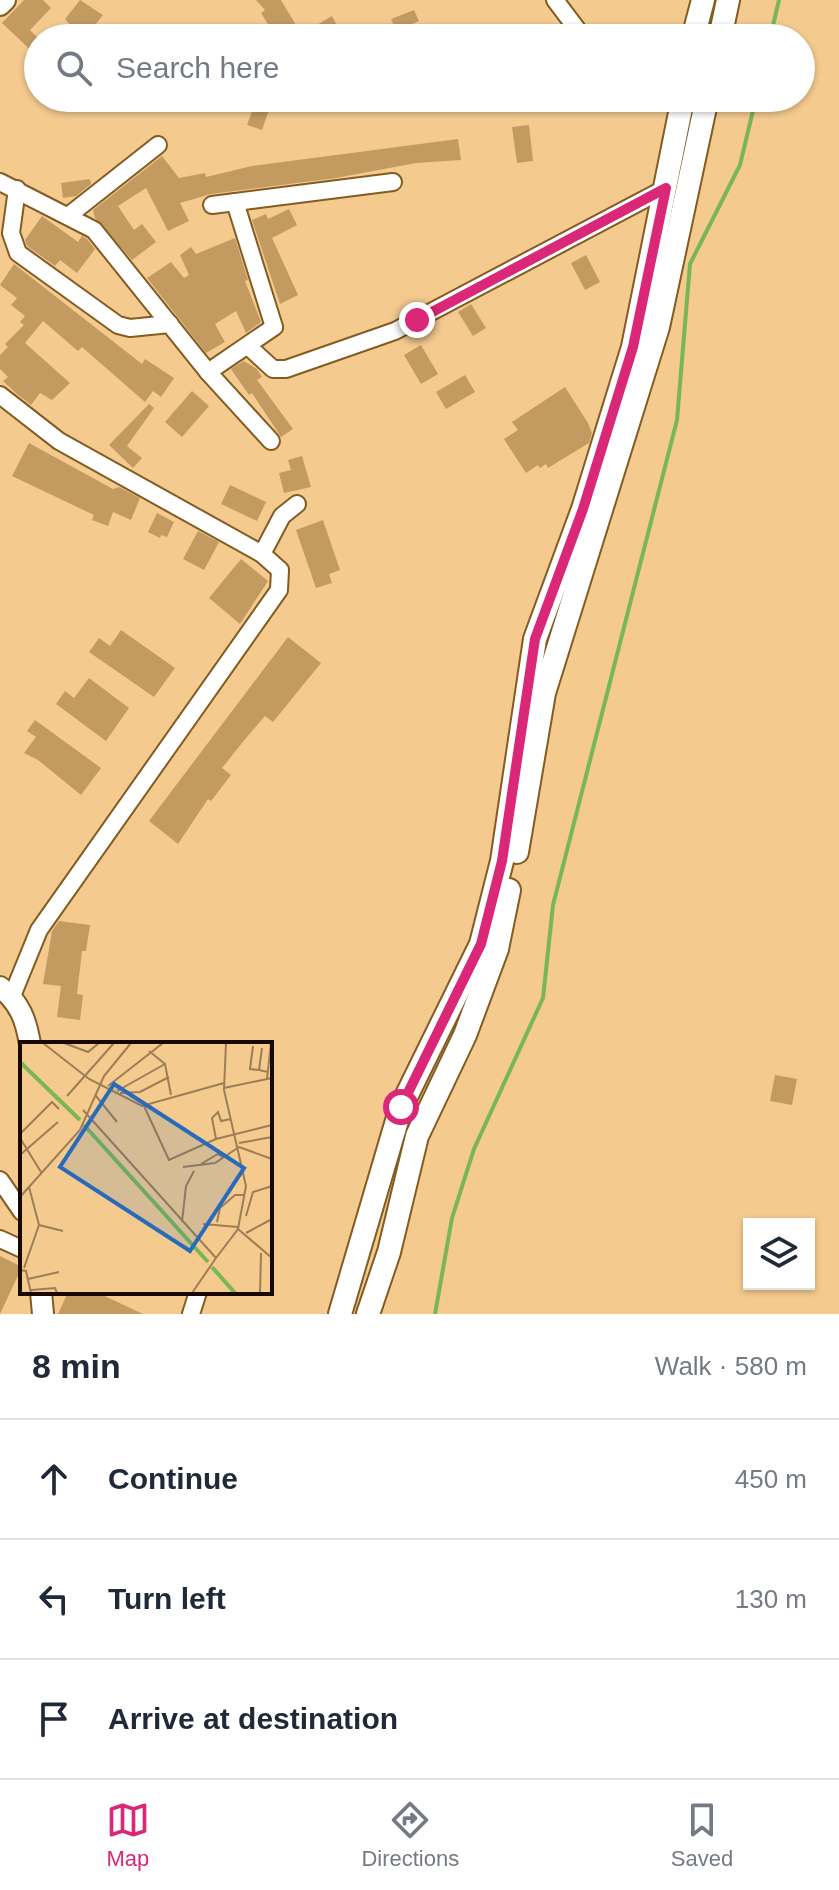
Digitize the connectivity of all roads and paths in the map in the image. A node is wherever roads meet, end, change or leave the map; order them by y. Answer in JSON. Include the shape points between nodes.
{"nodes":[{"id":1,"x":5,"y":0,"type":"edge"},
{"id":2,"x":555,"y":0,"type":"edge"},
{"id":3,"x":703,"y":0,"type":"edge"},
{"id":4,"x":728,"y":0,"type":"edge"},
{"id":5,"x":0,"y":5,"type":"edge"},
{"id":6,"x":573,"y":24,"type":"edge"},
{"id":7,"x":697,"y":24,"type":"edge"},
{"id":8,"x":723,"y":24,"type":"edge"},
{"id":9,"x":680,"y":112,"type":"edge"},
{"id":10,"x":704,"y":112,"type":"edge"},
{"id":11,"x":158,"y":145,"type":"dead end"},
{"id":12,"x":0,"y":182,"type":"edge"},
{"id":13,"x":393,"y":182,"type":"dead end"},
{"id":14,"x":666,"y":188,"type":"junction"},
{"id":15,"x":17,"y":189,"type":"junction"},
{"id":16,"x":235,"y":202,"type":"junction"},
{"id":17,"x":212,"y":205,"type":"dead end"},
{"id":18,"x":68,"y":216,"type":"junction"},
{"id":19,"x":170,"y":324,"type":"junction"},
{"id":20,"x":248,"y":346,"type":"junction"},
{"id":21,"x":208,"y":372,"type":"junction"},
{"id":22,"x":0,"y":395,"type":"edge"},
{"id":23,"x":271,"y":441,"type":"dead end"},
{"id":24,"x":297,"y":504,"type":"dead end"},
{"id":25,"x":262,"y":554,"type":"junction"},
{"id":26,"x":6,"y":991,"type":"edge"},
{"id":27,"x":30,"y":1042,"type":"edge"},
{"id":28,"x":0,"y":1180,"type":"edge"},
{"id":29,"x":20,"y":1209,"type":"edge"},
{"id":30,"x":0,"y":1239,"type":"edge"},
{"id":31,"x":20,"y":1248,"type":"edge"},
{"id":32,"x":41,"y":1294,"type":"edge"},
{"id":33,"x":197,"y":1294,"type":"edge"},
{"id":34,"x":43,"y":1314,"type":"edge"},
{"id":35,"x":191,"y":1314,"type":"edge"},
{"id":36,"x":340,"y":1314,"type":"edge"},
{"id":37,"x":368,"y":1314,"type":"edge"}],
"edges":[{"from":1,"to":5,"type":"street"},
{"from":2,"to":6,"type":"street"},
{"from":3,"to":7,"type":"main road"},
{"from":4,"to":8,"type":"main road"},
{"from":9,"to":14,"type":"main road"},
{"from":10,"to":37,"type":"main road","via":[[658,327],[544,693],[497,949],[465,1035],[417,1136]]},
{"from":11,"to":18,"type":"street"},
{"from":12,"to":15,"type":"street"},
{"from":13,"to":16,"type":"street"},
{"from":14,"to":20,"type":"street","via":[[395,331],[286,369],[273,369]]},
{"from":14,"to":36,"type":"main road","via":[[633,347],[583,509],[535,639],[502,861],[481,944],[401,1107]]},
{"from":15,"to":18,"type":"street"},
{"from":15,"to":19,"type":"street","via":[[11,233],[18,253],[118,325]]},
{"from":16,"to":17,"type":"street"},
{"from":16,"to":20,"type":"street","via":[[273,319],[271,332]]},
{"from":18,"to":19,"type":"street","via":[[94,230]]},
{"from":19,"to":21,"type":"street"},
{"from":20,"to":21,"type":"street"},
{"from":21,"to":23,"type":"street"},
{"from":22,"to":25,"type":"street","via":[[59,441]]},
{"from":24,"to":25,"type":"street","via":[[282,516]]},
{"from":25,"to":26,"type":"street","via":[[280,570],[279,590],[39,930]]},
{"from":26,"to":27,"type":"street","via":[[25,1016]]},
{"from":28,"to":29,"type":"street"},
{"from":30,"to":31,"type":"street"},
{"from":32,"to":34,"type":"street"},
{"from":33,"to":35,"type":"street"}]}
